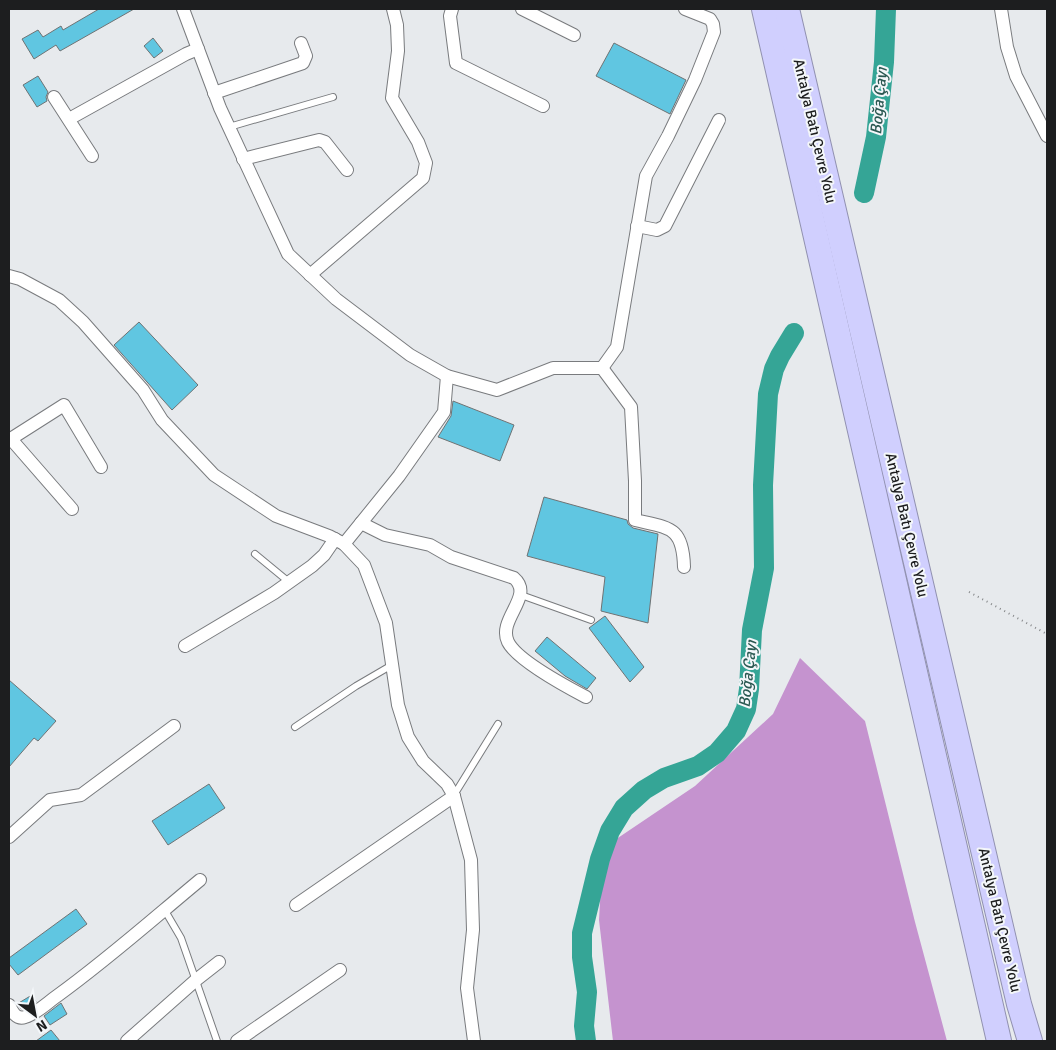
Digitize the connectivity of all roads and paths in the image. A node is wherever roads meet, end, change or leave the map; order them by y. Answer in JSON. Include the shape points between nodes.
{"nodes":[{"id":1,"x":183,"y":9,"type":"edge"},
{"id":2,"x":393,"y":9,"type":"edge"},
{"id":3,"x":452,"y":9,"type":"edge"},
{"id":4,"x":522,"y":9,"type":"edge"},
{"id":5,"x":685,"y":9,"type":"edge"},
{"id":6,"x":764,"y":9,"type":"edge"},
{"id":7,"x":787,"y":9,"type":"edge"},
{"id":8,"x":1001,"y":9,"type":"edge"},
{"id":9,"x":574,"y":35,"type":"dead end"},
{"id":10,"x":301,"y":43,"type":"dead end"},
{"id":11,"x":198,"y":49,"type":"junction"},
{"id":12,"x":214,"y":93,"type":"junction"},
{"id":13,"x":333,"y":96,"type":"dead end"},
{"id":14,"x":54,"y":97,"type":"dead end"},
{"id":15,"x":543,"y":106,"type":"dead end"},
{"id":16,"x":68,"y":119,"type":"junction"},
{"id":17,"x":719,"y":120,"type":"dead end"},
{"id":18,"x":229,"y":127,"type":"junction"},
{"id":19,"x":1047,"y":136,"type":"edge"},
{"id":20,"x":92,"y":156,"type":"dead end"},
{"id":21,"x":244,"y":159,"type":"junction"},
{"id":22,"x":348,"y":170,"type":"dead end"},
{"id":23,"x":636,"y":226,"type":"junction"},
{"id":24,"x":310,"y":275,"type":"junction"},
{"id":25,"x":9,"y":276,"type":"edge"},
{"id":26,"x":602,"y":368,"type":"junction"},
{"id":27,"x":447,"y":376,"type":"junction"},
{"id":28,"x":10,"y":440,"type":"edge"},
{"id":29,"x":101,"y":467,"type":"dead end"},
{"id":30,"x":72,"y":510,"type":"dead end"},
{"id":31,"x":360,"y":523,"type":"junction"},
{"id":32,"x":339,"y":542,"type":"junction"},
{"id":33,"x":255,"y":554,"type":"dead end"},
{"id":34,"x":684,"y":567,"type":"dead end"},
{"id":35,"x":289,"y":582,"type":"junction"},
{"id":36,"x":969,"y":592,"type":"dead end"},
{"id":37,"x":521,"y":595,"type":"junction"},
{"id":38,"x":591,"y":620,"type":"dead end"},
{"id":39,"x":1047,"y":634,"type":"edge"},
{"id":40,"x":185,"y":646,"type":"dead end"},
{"id":41,"x":392,"y":665,"type":"junction"},
{"id":42,"x":586,"y":697,"type":"dead end"},
{"id":43,"x":498,"y":724,"type":"dead end"},
{"id":44,"x":174,"y":726,"type":"dead end"},
{"id":45,"x":295,"y":727,"type":"dead end"},
{"id":46,"x":454,"y":796,"type":"junction"},
{"id":47,"x":9,"y":837,"type":"edge"},
{"id":48,"x":200,"y":880,"type":"dead end"},
{"id":49,"x":296,"y":905,"type":"dead end"},
{"id":50,"x":164,"y":909,"type":"junction"},
{"id":51,"x":219,"y":962,"type":"dead end"},
{"id":52,"x":340,"y":970,"type":"dead end"},
{"id":53,"x":196,"y":980,"type":"junction"},
{"id":54,"x":9,"y":1005,"type":"edge"},
{"id":55,"x":127,"y":1041,"type":"edge"},
{"id":56,"x":217,"y":1041,"type":"edge"},
{"id":57,"x":238,"y":1041,"type":"edge"},
{"id":58,"x":474,"y":1041,"type":"edge"},
{"id":59,"x":999,"y":1041,"type":"edge"},
{"id":60,"x":1030,"y":1041,"type":"edge"}],
"edges":[{"from":1,"to":11,"type":"street"},
{"from":2,"to":24,"type":"street","via":[[398,51],[392,98],[418,142],[426,163],[423,178]]},
{"from":3,"to":15,"type":"street","via":[[450,16],[456,63]]},
{"from":4,"to":9,"type":"street"},
{"from":5,"to":23,"type":"street","via":[[710,19],[714,32],[695,80],[646,176]]},
{"from":6,"to":59,"type":"highway","name":"Antalya Batı Çevre Yolu"},
{"from":7,"to":60,"type":"highway","name":"Antalya Batı Çevre Yolu"},
{"from":8,"to":19,"type":"street","via":[[1016,76]]},
{"from":10,"to":12,"type":"street","via":[[306,56],[303,63]]},
{"from":11,"to":12,"type":"street"},
{"from":11,"to":16,"type":"street"},
{"from":12,"to":18,"type":"street"},
{"from":13,"to":18,"type":"lane"},
{"from":14,"to":16,"type":"street"},
{"from":16,"to":20,"type":"street"},
{"from":17,"to":23,"type":"street","via":[[665,226],[657,230]]},
{"from":18,"to":21,"type":"street"},
{"from":21,"to":22,"type":"street","via":[[319,140],[325,142]]},
{"from":21,"to":24,"type":"street","via":[[288,254]]},
{"from":23,"to":26,"type":"street","via":[[617,346]]},
{"from":24,"to":27,"type":"street","via":[[410,355]]},
{"from":25,"to":32,"type":"street","via":[[59,300],[83,322],[143,390],[162,420],[214,475],[276,516]]},
{"from":26,"to":27,"type":"street","via":[[553,368],[498,390]]},
{"from":26,"to":34,"type":"street","via":[[631,407],[635,520],[671,529],[681,541]]},
{"from":27,"to":31,"type":"street","via":[[444,412],[399,476]]},
{"from":28,"to":29,"type":"street","via":[[64,405]]},
{"from":28,"to":30,"type":"street"},
{"from":31,"to":32,"type":"street"},
{"from":31,"to":37,"type":"street","via":[[385,535],[430,545],[451,557],[514,578]]},
{"from":32,"to":35,"type":"street"},
{"from":32,"to":41,"type":"street","via":[[364,565],[386,623]]},
{"from":33,"to":35,"type":"lane"},
{"from":35,"to":40,"type":"street"},
{"from":36,"to":39,"type":"path"},
{"from":37,"to":38,"type":"lane"},
{"from":37,"to":42,"type":"street","via":[[506,624],[509,643],[523,658]]},
{"from":41,"to":45,"type":"lane"},
{"from":41,"to":46,"type":"street","via":[[398,705],[408,736],[423,761],[447,784]]},
{"from":43,"to":46,"type":"lane"},
{"from":44,"to":47,"type":"street","via":[[82,795],[50,800]]},
{"from":46,"to":49,"type":"street"},
{"from":46,"to":58,"type":"street","via":[[471,860],[473,930],[467,988]]},
{"from":48,"to":50,"type":"street"},
{"from":50,"to":53,"type":"lane","via":[[181,938]]},
{"from":50,"to":54,"type":"street","via":[[34,1012],[24,1018],[18,1017]]},
{"from":51,"to":53,"type":"street"},
{"from":52,"to":57,"type":"street"},
{"from":53,"to":55,"type":"street"},
{"from":53,"to":56,"type":"lane"}]}
